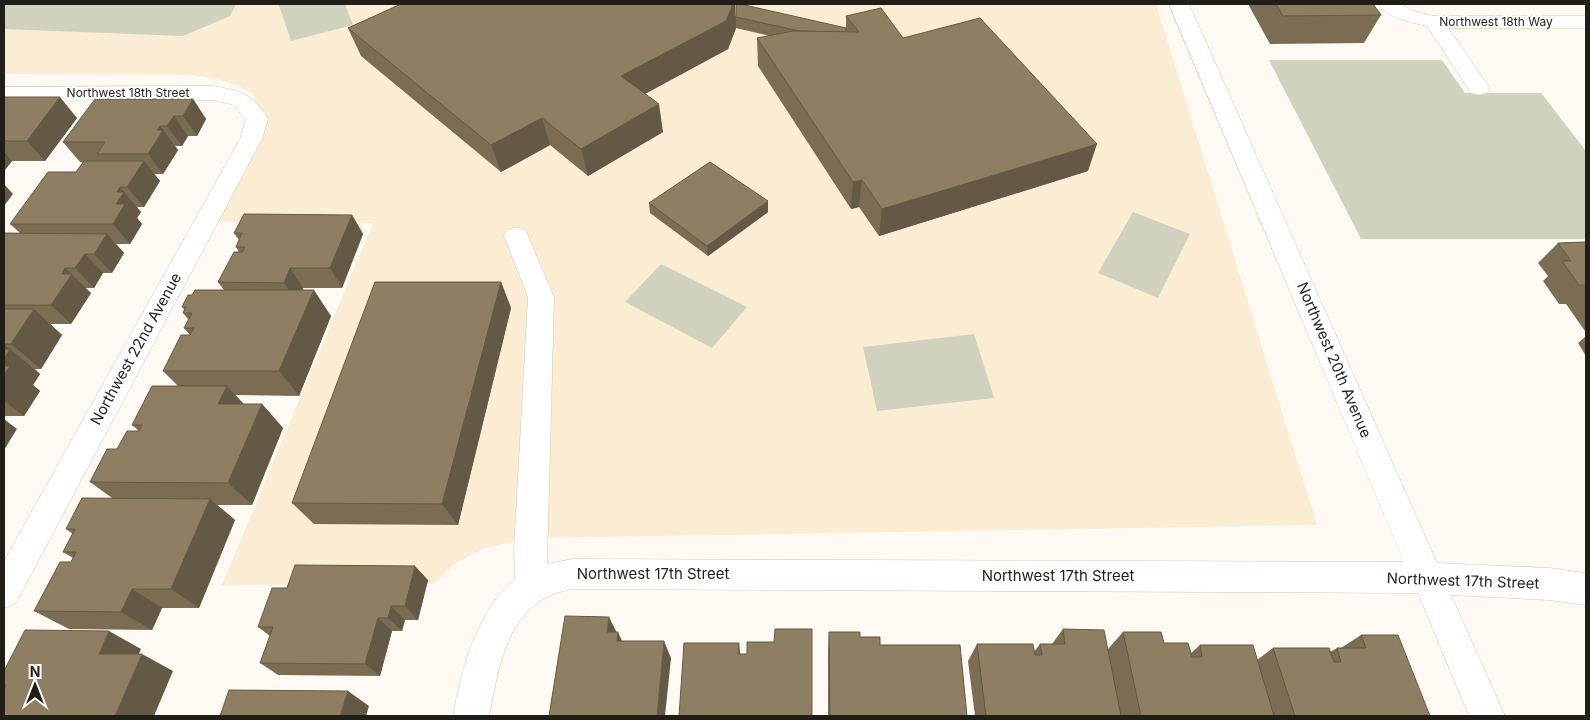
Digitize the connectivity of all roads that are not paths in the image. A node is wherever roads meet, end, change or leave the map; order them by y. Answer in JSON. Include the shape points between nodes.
{"nodes":[{"id":1,"x":1179,"y":4,"type":"edge"},
{"id":2,"x":1388,"y":4,"type":"edge"},
{"id":3,"x":1434,"y":22,"type":"junction"},
{"id":4,"x":1586,"y":22,"type":"edge"},
{"id":5,"x":1480,"y":88,"type":"dead end"},
{"id":6,"x":4,"y":94,"type":"edge"},
{"id":7,"x":250,"y":106,"type":"joint"},
{"id":8,"x":516,"y":236,"type":"dead end"},
{"id":9,"x":1428,"y":578,"type":"junction"},
{"id":10,"x":532,"y":588,"type":"junction"},
{"id":11,"x":1586,"y":590,"type":"edge"},
{"id":12,"x":4,"y":592,"type":"edge"},
{"id":13,"x":471,"y":716,"type":"edge"},
{"id":14,"x":1487,"y":716,"type":"edge"}],
"edges":[{"from":1,"to":9,"type":"street","name":"Northwest 20th Avenue"},
{"from":2,"to":3,"type":"street","name":"Northwest 18th Way","via":[[1406,15]]},
{"from":3,"to":4,"type":"street","name":"Northwest 18th Way"},
{"from":3,"to":5,"type":"street"},
{"from":6,"to":7,"type":"street","name":"Northwest 18th Street","via":[[213,93],[240,98]]},
{"from":7,"to":12,"type":"street","name":"Northwest 22nd Avenue","via":[[257,119],[251,139]]},
{"from":8,"to":10,"type":"street","via":[[541,297],[530,550]]},
{"from":9,"to":10,"type":"street","name":"Northwest 17th Street","via":[[593,573],[550,578]]},
{"from":9,"to":11,"type":"street","name":"Northwest 17th Street","via":[[1549,584]]},
{"from":9,"to":14,"type":"street","name":"Northwest 20th Avenue"},
{"from":10,"to":13,"type":"street","name":"Northwest 17th Street","via":[[506,612],[494,631],[482,662]]}]}
